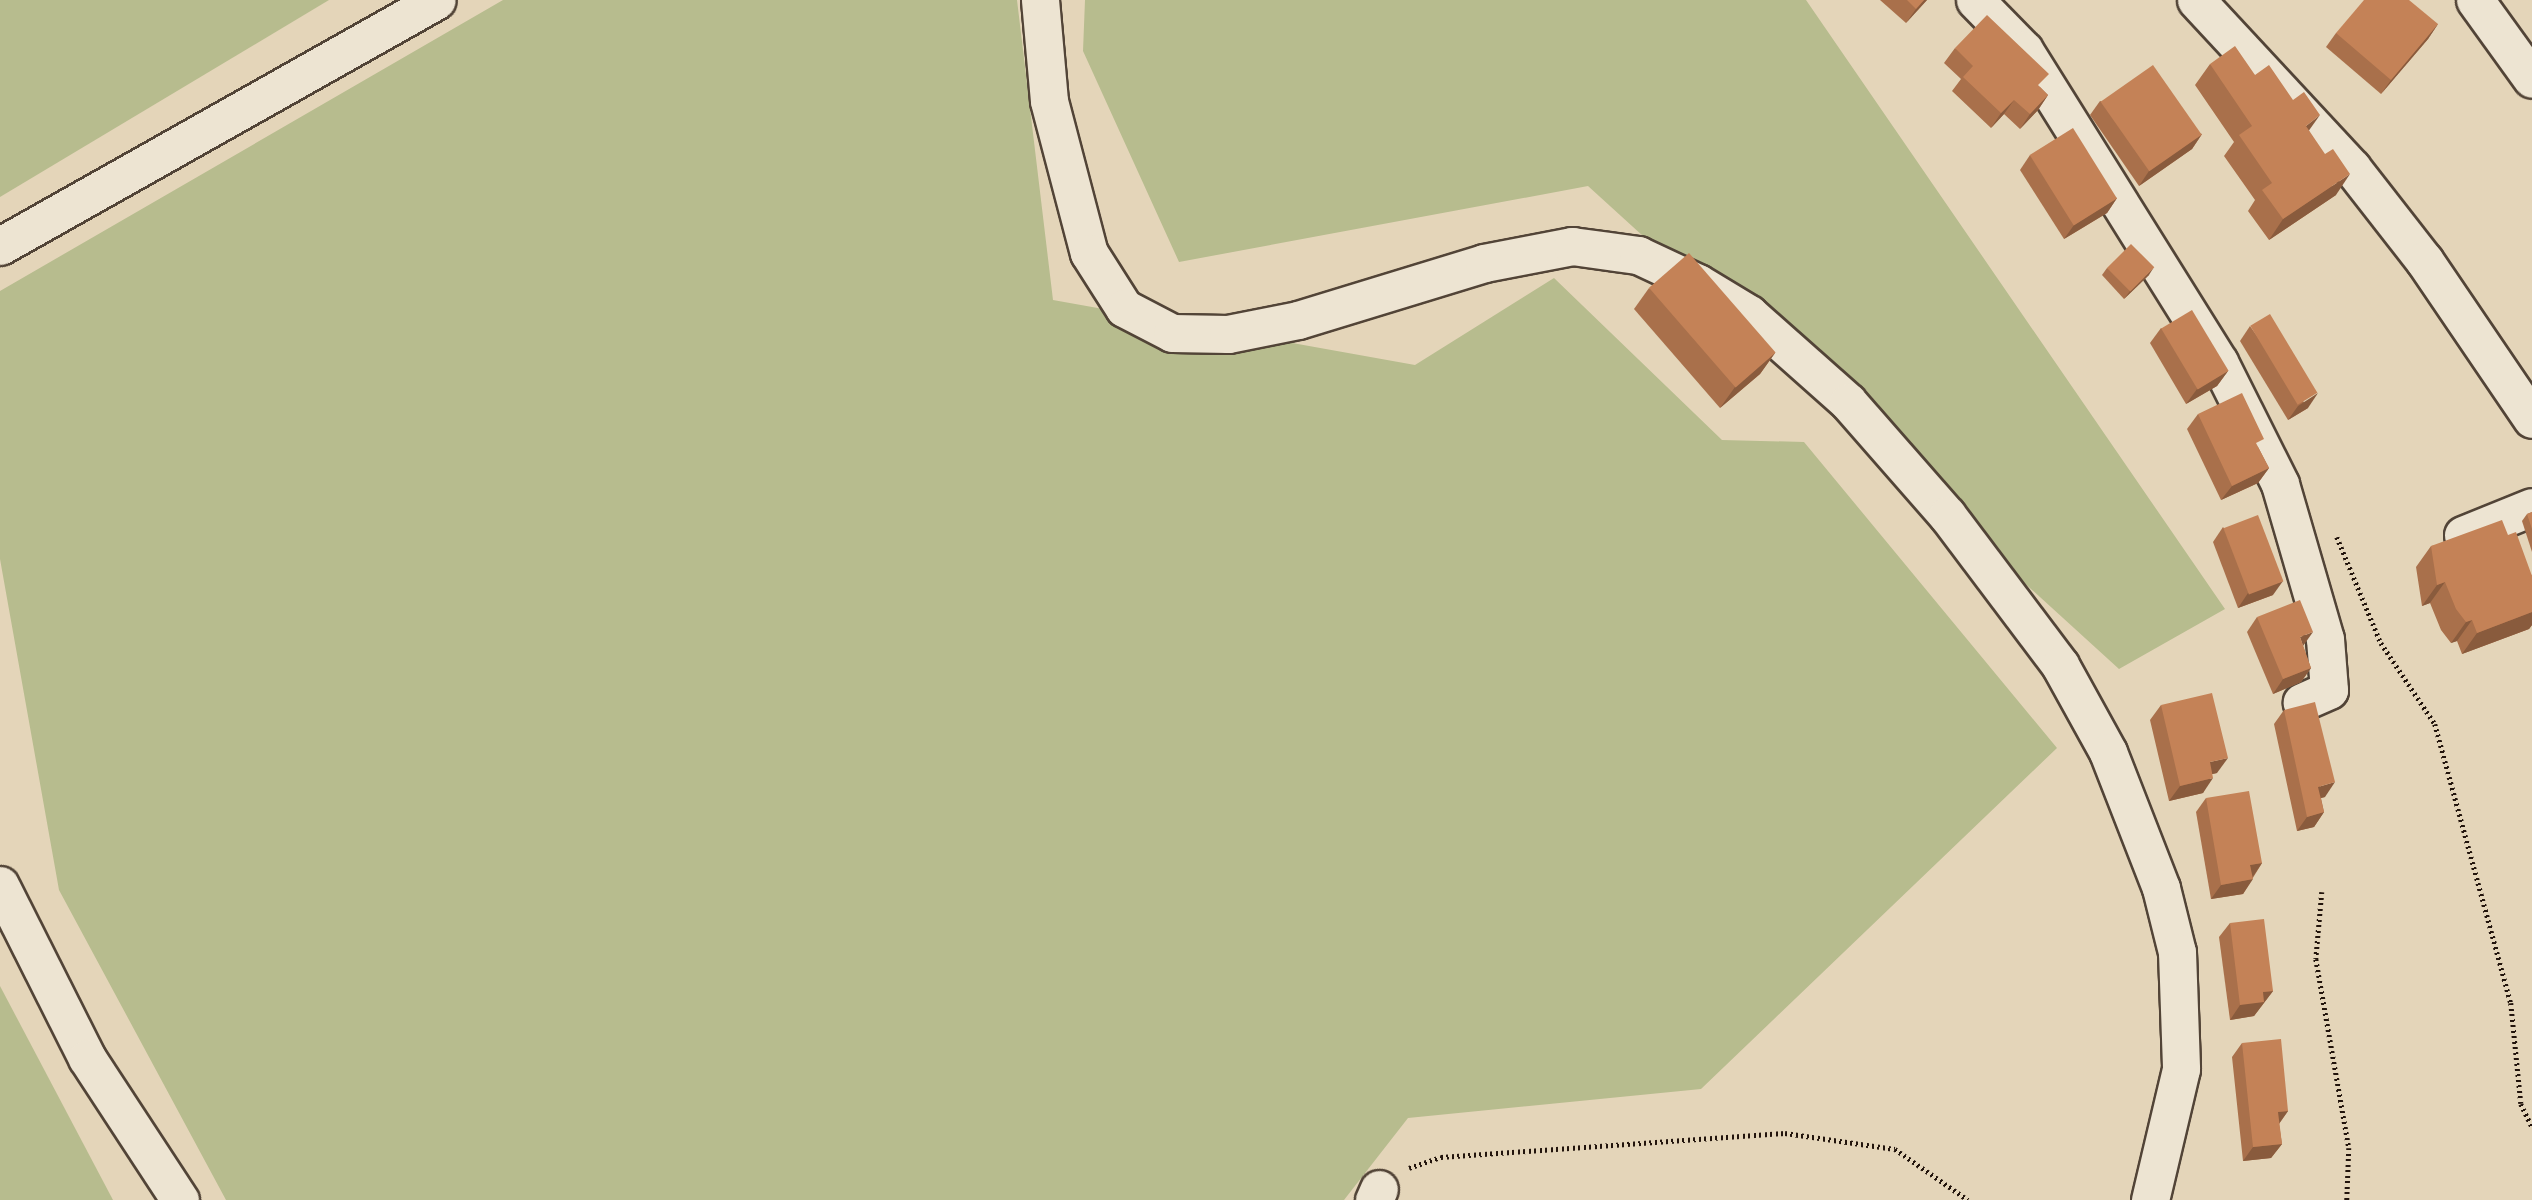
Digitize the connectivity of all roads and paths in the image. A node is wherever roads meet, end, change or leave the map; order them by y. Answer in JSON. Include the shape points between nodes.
{"nodes":[{"id":1,"x":437,"y":0,"type":"edge"},
{"id":2,"x":1040,"y":0,"type":"edge"},
{"id":3,"x":1975,"y":0,"type":"edge"},
{"id":4,"x":2196,"y":0,"type":"edge"},
{"id":5,"x":2475,"y":0,"type":"edge"},
{"id":6,"x":2532,"y":79,"type":"edge"},
{"id":7,"x":0,"y":246,"type":"edge"},
{"id":8,"x":2532,"y":419,"type":"edge"},
{"id":9,"x":2532,"y":507,"type":"edge"},
{"id":10,"x":2334,"y":530,"type":"dead end"},
{"id":11,"x":2463,"y":535,"type":"edge"},
{"id":12,"x":2302,"y":702,"type":"edge"},
{"id":13,"x":0,"y":885,"type":"edge"},
{"id":14,"x":2322,"y":892,"type":"dead end"},
{"id":15,"x":2532,"y":1127,"type":"edge"},
{"id":16,"x":1377,"y":1195,"type":"edge"},
{"id":17,"x":180,"y":1200,"type":"edge"},
{"id":18,"x":1968,"y":1200,"type":"edge"},
{"id":19,"x":2150,"y":1200,"type":"edge"},
{"id":20,"x":2347,"y":1200,"type":"edge"}],
"edges":[{"from":1,"to":7,"type":"street"},
{"from":2,"to":19,"type":"street","via":[[1048,101],[1089,253],[1125,308],[1172,333],[1228,334],[1298,320],[1484,263],[1572,246],[1638,255],[1698,283],[1749,314],[1848,402],[1963,535],[2053,655],[2108,752],[2143,840],[2177,952],[2183,1014],[2181,1069]]},
{"from":3,"to":12,"type":"street","via":[[2024,50],[2219,362],[2280,484],[2325,639],[2329,690]]},
{"from":4,"to":8,"type":"street","via":[[2352,168],[2424,260]]},
{"from":5,"to":6,"type":"street"},
{"from":9,"to":11,"type":"street"},
{"from":10,"to":15,"type":"path","via":[[2381,643],[2435,724],[2505,976],[2521,1104]]},
{"from":13,"to":17,"type":"street","via":[[87,1058]]},
{"from":14,"to":20,"type":"path","via":[[2316,959],[2349,1148]]},
{"from":16,"to":18,"type":"path","via":[[1408,1168],[1441,1157],[1785,1133],[1895,1149]]}]}
